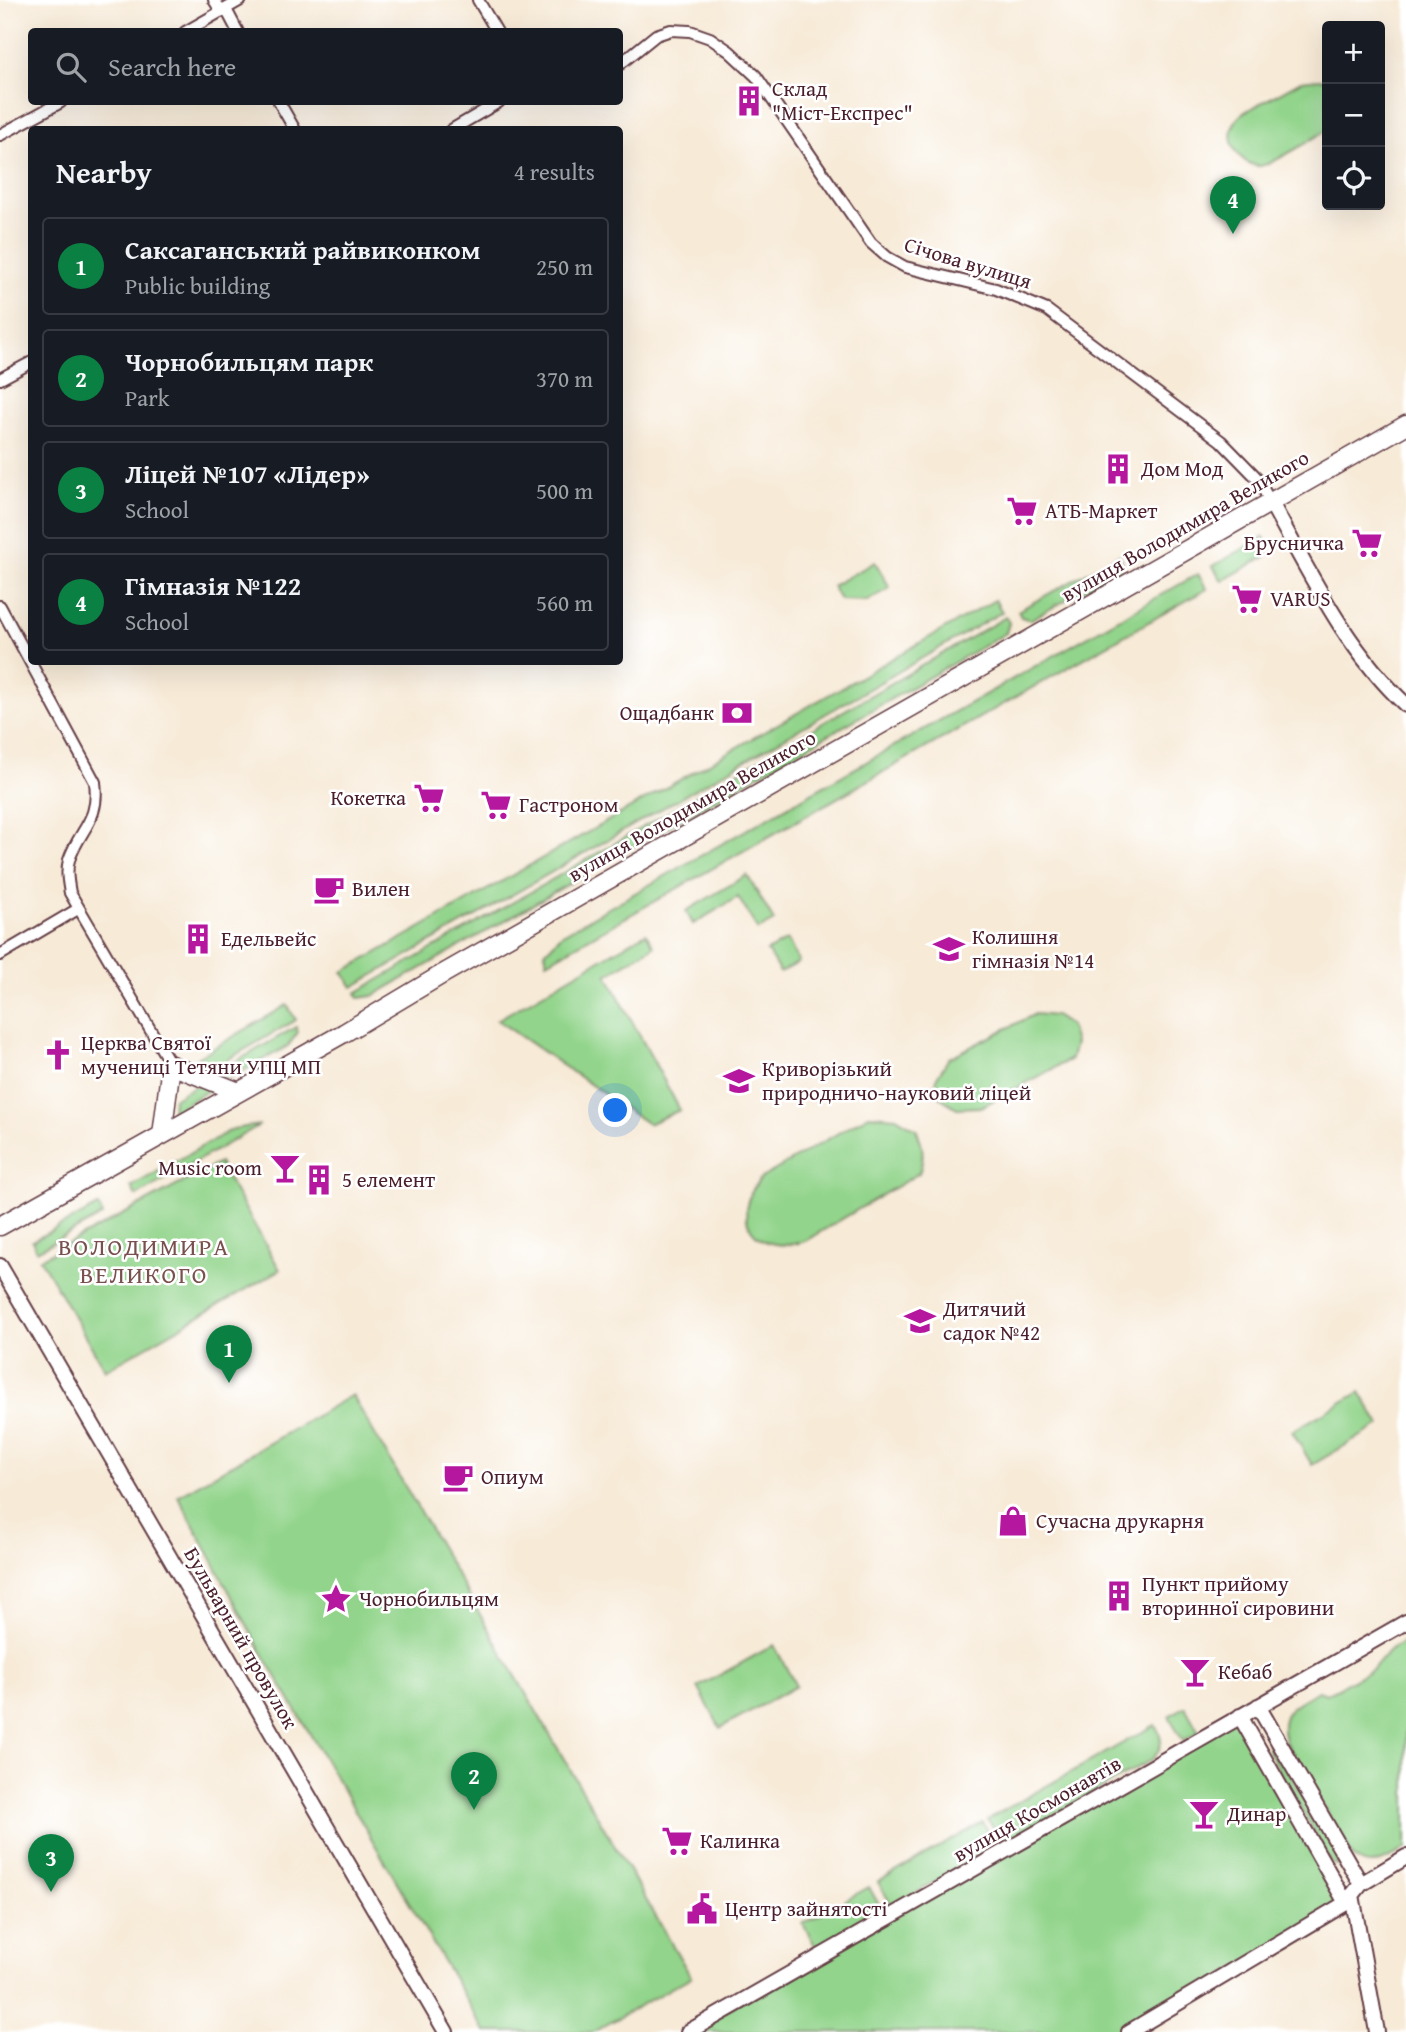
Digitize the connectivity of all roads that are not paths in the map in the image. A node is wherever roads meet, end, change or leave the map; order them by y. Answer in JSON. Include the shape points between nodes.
{"nodes":[{"id":1,"x":214,"y":0,"type":"edge"},
{"id":2,"x":241,"y":0,"type":"edge"},
{"id":3,"x":478,"y":0,"type":"edge"},
{"id":4,"x":220,"y":11,"type":"junction"},
{"id":5,"x":192,"y":28,"type":"edge"},
{"id":6,"x":236,"y":28,"type":"edge"},
{"id":7,"x":495,"y":28,"type":"edge"},
{"id":8,"x":623,"y":62,"type":"edge"},
{"id":9,"x":55,"y":105,"type":"edge"},
{"id":10,"x":281,"y":105,"type":"edge"},
{"id":11,"x":494,"y":105,"type":"edge"},
{"id":12,"x":293,"y":126,"type":"edge"},
{"id":13,"x":458,"y":126,"type":"edge"},
{"id":14,"x":0,"y":135,"type":"edge"},
{"id":15,"x":28,"y":364,"type":"edge"},
{"id":16,"x":0,"y":379,"type":"edge"},
{"id":17,"x":1406,"y":425,"type":"edge"},
{"id":18,"x":1271,"y":503,"type":"junction"},
{"id":19,"x":0,"y":606,"type":"edge"},
{"id":20,"x":28,"y":658,"type":"edge"},
{"id":21,"x":32,"y":665,"type":"edge"},
{"id":22,"x":1406,"y":705,"type":"edge"},
{"id":23,"x":78,"y":909,"type":"junction"},
{"id":24,"x":0,"y":955,"type":"edge"},
{"id":25,"x":171,"y":1065,"type":"junction"},
{"id":26,"x":239,"y":1092,"type":"junction"},
{"id":27,"x":162,"y":1135,"type":"junction"},
{"id":28,"x":0,"y":1226,"type":"edge"},
{"id":29,"x":0,"y":1266,"type":"edge"},
{"id":30,"x":1406,"y":1622,"type":"edge"},
{"id":31,"x":1258,"y":1706,"type":"junction"},
{"id":32,"x":1240,"y":1716,"type":"junction"},
{"id":33,"x":1406,"y":1857,"type":"edge"},
{"id":34,"x":1353,"y":1894,"type":"junction"},
{"id":35,"x":446,"y":2032,"type":"edge"},
{"id":36,"x":688,"y":2032,"type":"edge"},
{"id":37,"x":1129,"y":2032,"type":"edge"},
{"id":38,"x":1377,"y":2032,"type":"edge"}],
"edges":[{"from":1,"to":4,"type":"street"},
{"from":2,"to":4,"type":"street"},
{"from":3,"to":7,"type":"street"},
{"from":4,"to":5,"type":"street"},
{"from":4,"to":6,"type":"street","via":[[228,13]]},
{"from":8,"to":18,"type":"street","name":"Січова вулиця","via":[[656,35],[671,30],[690,31],[719,44],[756,76],[872,243],[887,257],[905,267],[1011,293],[1046,310],[1221,441],[1256,478]]},
{"from":9,"to":14,"type":"street"},
{"from":10,"to":12,"type":"street"},
{"from":11,"to":13,"type":"street"},
{"from":15,"to":16,"type":"street"},
{"from":17,"to":18,"type":"main road","name":"вулиця Володимира Великого"},
{"from":18,"to":22,"type":"street","via":[[1341,629]]},
{"from":18,"to":26,"type":"main road","name":"вулиця Володимира Великого"},
{"from":19,"to":20,"type":"street"},
{"from":21,"to":23,"type":"street","via":[[95,782],[94,813],[69,860],[69,885]]},
{"from":23,"to":24,"type":"street"},
{"from":23,"to":25,"type":"street"},
{"from":25,"to":26,"type":"main road"},
{"from":25,"to":27,"type":"main road"},
{"from":26,"to":27,"type":"main road","name":"вулиця Володимира Великого"},
{"from":27,"to":28,"type":"main road","name":"вулиця Володимира Великого"},
{"from":29,"to":35,"type":"street","name":"Бульварний провулок"},
{"from":30,"to":31,"type":"street","name":"вулиця Космонавтів"},
{"from":31,"to":32,"type":"street","name":"вулиця Космонавтів"},
{"from":31,"to":34,"type":"street"},
{"from":32,"to":34,"type":"street"},
{"from":32,"to":36,"type":"street","name":"вулиця Космонавтів"},
{"from":33,"to":34,"type":"street"},
{"from":34,"to":37,"type":"street"},
{"from":34,"to":38,"type":"street"}]}
